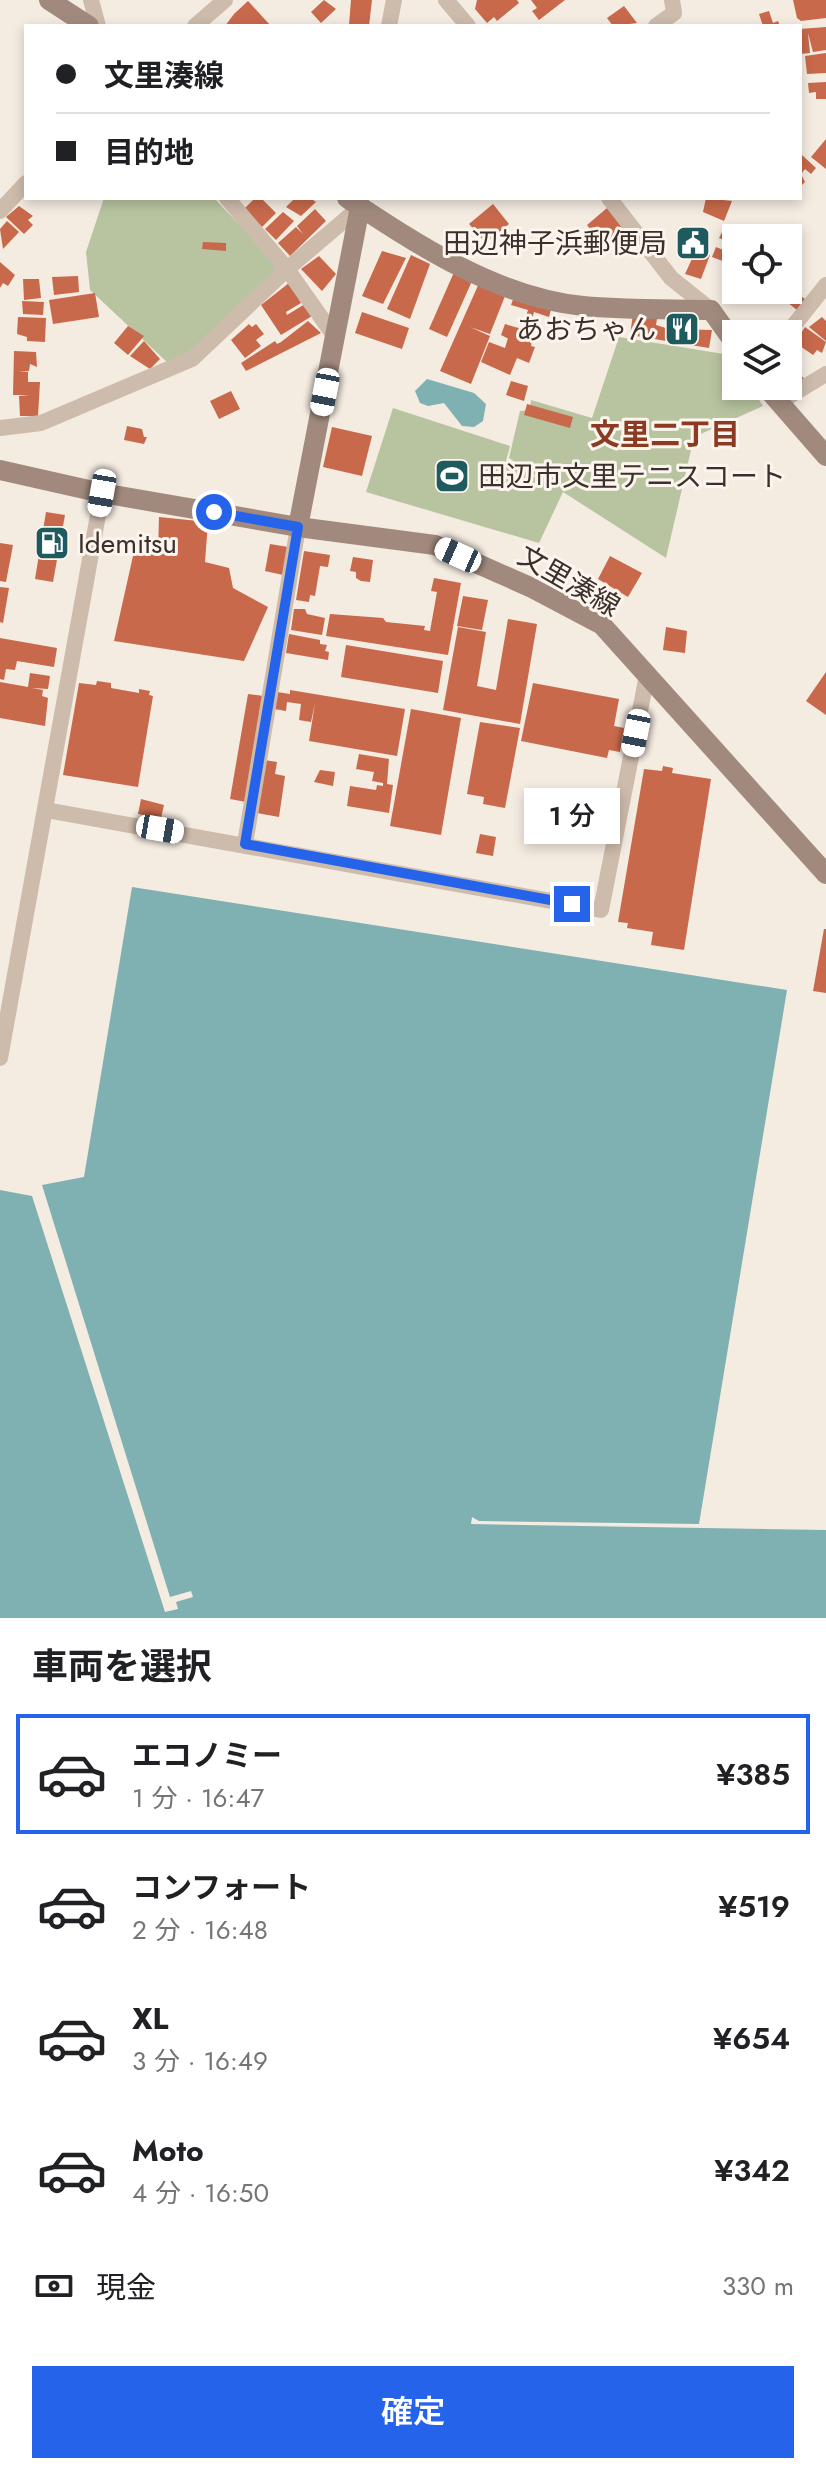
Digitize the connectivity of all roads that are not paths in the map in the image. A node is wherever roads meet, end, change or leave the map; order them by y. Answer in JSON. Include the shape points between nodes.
{"nodes":[{"id":1,"x":49,"y":0,"type":"edge"},
{"id":2,"x":91,"y":0,"type":"edge"},
{"id":3,"x":225,"y":0,"type":"edge"},
{"id":4,"x":394,"y":0,"type":"edge"},
{"id":5,"x":446,"y":0,"type":"edge"},
{"id":6,"x":672,"y":0,"type":"edge"},
{"id":7,"x":86,"y":24,"type":"edge"},
{"id":8,"x":97,"y":24,"type":"edge"},
{"id":9,"x":197,"y":24,"type":"edge"},
{"id":10,"x":389,"y":24,"type":"edge"},
{"id":11,"x":466,"y":24,"type":"edge"},
{"id":12,"x":659,"y":24,"type":"edge"},
{"id":13,"x":24,"y":185,"type":"edge"},
{"id":14,"x":229,"y":200,"type":"edge"},
{"id":15,"x":611,"y":200,"type":"edge"},
{"id":16,"x":356,"y":201,"type":"edge"},
{"id":17,"x":0,"y":211,"type":"edge"},
{"id":18,"x":287,"y":269,"type":"junction"},
{"id":19,"x":826,"y":285,"type":"edge"},
{"id":20,"x":711,"y":310,"type":"junction"},
{"id":21,"x":798,"y":320,"type":"edge"},
{"id":22,"x":722,"y":325,"type":"edge"},
{"id":23,"x":335,"y":337,"type":"junction"},
{"id":24,"x":826,"y":374,"type":"edge"},
{"id":25,"x":776,"y":400,"type":"edge"},
{"id":26,"x":778,"y":403,"type":"junction"},
{"id":27,"x":0,"y":428,"type":"edge"},
{"id":28,"x":826,"y":456,"type":"edge"},
{"id":29,"x":0,"y":470,"type":"edge"},
{"id":30,"x":102,"y":493,"type":"junction"},
{"id":31,"x":298,"y":527,"type":"junction"},
{"id":32,"x":647,"y":675,"type":"junction"},
{"id":33,"x":46,"y":810,"type":"junction"},
{"id":34,"x":245,"y":844,"type":"junction"},
{"id":35,"x":826,"y":874,"type":"edge"},
{"id":36,"x":0,"y":1058,"type":"edge"}],
"edges":[{"from":1,"to":7,"type":"main road"},
{"from":2,"to":8,"type":"street"},
{"from":3,"to":9,"type":"street"},
{"from":4,"to":10,"type":"street"},
{"from":5,"to":11,"type":"street"},
{"from":6,"to":12,"type":"street","via":[[674,13]]},
{"from":13,"to":17,"type":"street"},
{"from":14,"to":18,"type":"street"},
{"from":15,"to":20,"type":"street","via":[[671,278]]},
{"from":16,"to":18,"type":"street"},
{"from":16,"to":20,"type":"main road","via":[[443,259],[534,295],[582,306]]},
{"from":16,"to":23,"type":"main road"},
{"from":18,"to":23,"type":"street"},
{"from":18,"to":27,"type":"street","via":[[192,359],[41,423]]},
{"from":19,"to":21,"type":"street"},
{"from":20,"to":22,"type":"main road"},
{"from":23,"to":31,"type":"main road"},
{"from":24,"to":26,"type":"street"},
{"from":25,"to":26,"type":"main road"},
{"from":26,"to":28,"type":"main road"},
{"from":29,"to":30,"type":"main road","name":"文里湊線"},
{"from":30,"to":31,"type":"main road","name":"文里湊線"},
{"from":30,"to":33,"type":"street"},
{"from":31,"to":32,"type":"main road","name":"文里湊線","via":[[435,545],[602,625]]},
{"from":31,"to":34,"type":"street"},
{"from":32,"to":34,"type":"street","via":[[601,910]]},
{"from":32,"to":35,"type":"main road","name":"文里湊線"},
{"from":33,"to":34,"type":"street"},
{"from":33,"to":36,"type":"street"}]}
